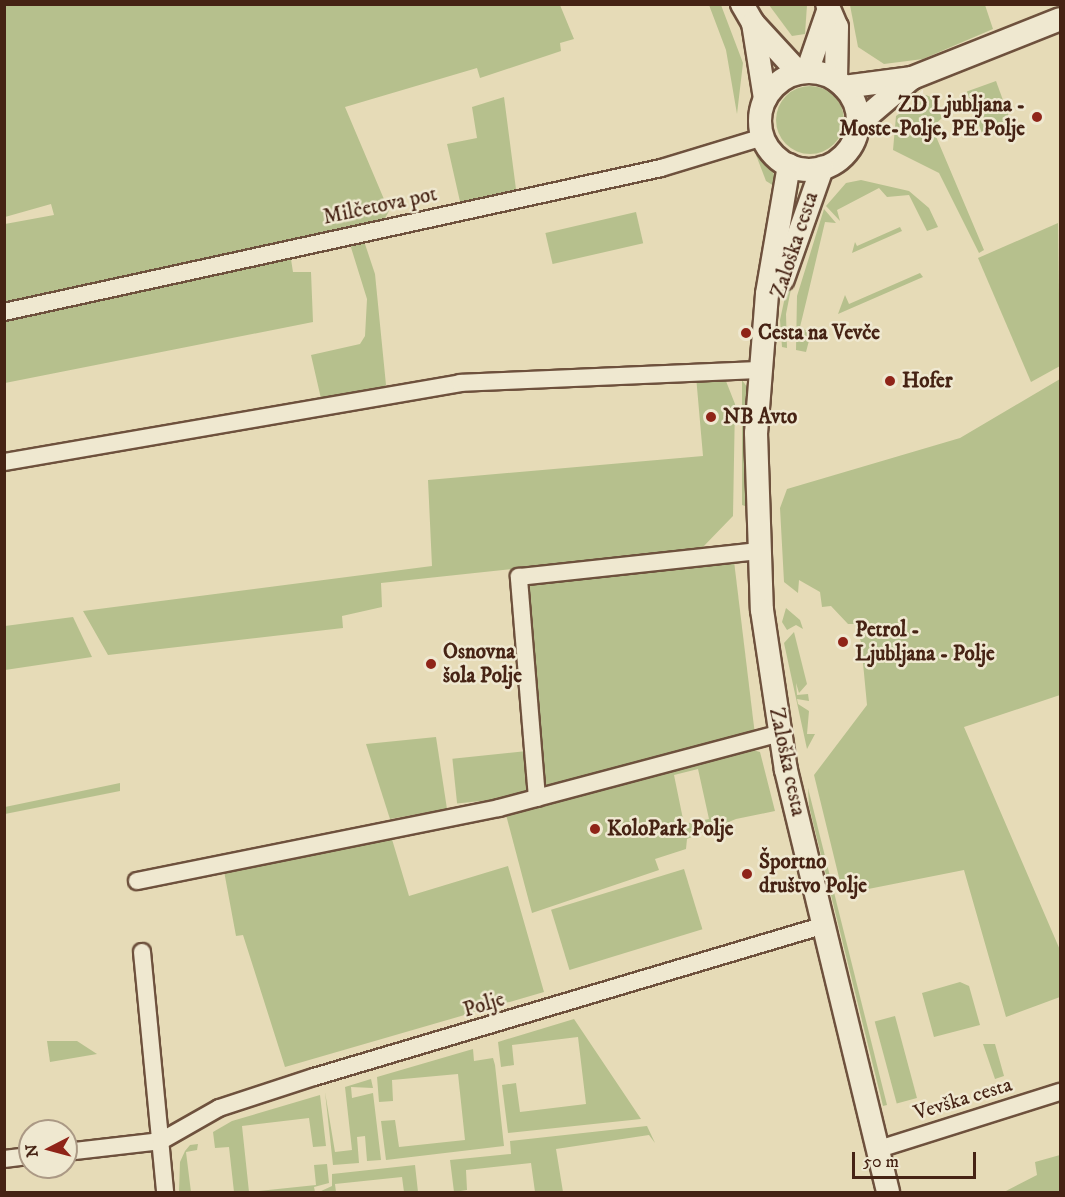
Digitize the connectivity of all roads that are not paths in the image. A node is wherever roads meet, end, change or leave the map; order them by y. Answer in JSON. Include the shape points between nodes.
{"nodes":[{"id":1,"x":828,"y":8,"type":"edge"},
{"id":2,"x":748,"y":14,"type":"edge"},
{"id":3,"x":1060,"y":19,"type":"edge"},
{"id":4,"x":803,"y":72,"type":"junction"},
{"id":5,"x":912,"y":78,"type":"junction"},
{"id":6,"x":840,"y":83,"type":"junction"},
{"id":7,"x":765,"y":99,"type":"junction"},
{"id":8,"x":858,"y":124,"type":"junction"},
{"id":9,"x":763,"y":137,"type":"junction"},
{"id":10,"x":789,"y":165,"type":"junction"},
{"id":11,"x":822,"y":168,"type":"junction"},
{"id":12,"x":4,"y":312,"type":"edge"},
{"id":13,"x":769,"y":323,"type":"junction"},
{"id":14,"x":762,"y":370,"type":"junction"},
{"id":15,"x":5,"y":464,"type":"edge"},
{"id":16,"x":758,"y":551,"type":"junction"},
{"id":17,"x":778,"y":734,"type":"junction"},
{"id":18,"x":537,"y":798,"type":"junction"},
{"id":19,"x":137,"y":881,"type":"dead end"},
{"id":20,"x":825,"y":925,"type":"junction"},
{"id":21,"x":142,"y":952,"type":"dead end"},
{"id":22,"x":1060,"y":1092,"type":"edge"},
{"id":23,"x":161,"y":1141,"type":"junction"},
{"id":24,"x":879,"y":1149,"type":"junction"},
{"id":25,"x":78,"y":1151,"type":"edge"},
{"id":26,"x":165,"y":1192,"type":"edge"},
{"id":27,"x":888,"y":1192,"type":"edge"}],
"edges":[{"from":1,"to":4,"type":"main road"},
{"from":1,"to":6,"type":"main road","via":[[837,27]]},
{"from":2,"to":4,"type":"main road"},
{"from":2,"to":7,"type":"main road"},
{"from":3,"to":5,"type":"main road"},
{"from":4,"to":6,"type":"main road"},
{"from":4,"to":7,"type":"main road","via":[[779,82]]},
{"from":5,"to":6,"type":"main road"},
{"from":5,"to":8,"type":"main road"},
{"from":6,"to":8,"type":"main road"},
{"from":7,"to":9,"type":"main road"},
{"from":8,"to":11,"type":"main road","via":[[846,152]]},
{"from":9,"to":10,"type":"main road"},
{"from":9,"to":12,"type":"street","name":"Milčetova pot","via":[[661,168]]},
{"from":10,"to":11,"type":"main road"},
{"from":10,"to":13,"type":"main road","name":"Zaloška cesta","via":[[767,294]]},
{"from":11,"to":13,"type":"main road","name":"Zaloška cesta"},
{"from":13,"to":14,"type":"main road","name":"Zaloška cesta"},
{"from":14,"to":15,"type":"street","via":[[460,383]]},
{"from":14,"to":16,"type":"main road","name":"Zaloška cesta","via":[[756,452]]},
{"from":16,"to":17,"type":"main road","name":"Zaloška cesta"},
{"from":16,"to":18,"type":"street","via":[[519,577]]},
{"from":17,"to":18,"type":"street"},
{"from":17,"to":20,"type":"main road","name":"Zaloška cesta"},
{"from":18,"to":19,"type":"street"},
{"from":20,"to":23,"type":"street","name":"Polje","via":[[314,1077],[219,1108]]},
{"from":20,"to":24,"type":"main road","name":"Zaloška cesta"},
{"from":21,"to":23,"type":"street"},
{"from":22,"to":24,"type":"street","name":"Vevška cesta"},
{"from":23,"to":25,"type":"street","name":"Polje"},
{"from":23,"to":26,"type":"street"},
{"from":24,"to":27,"type":"main road","name":"Zaloška cesta"}]}
